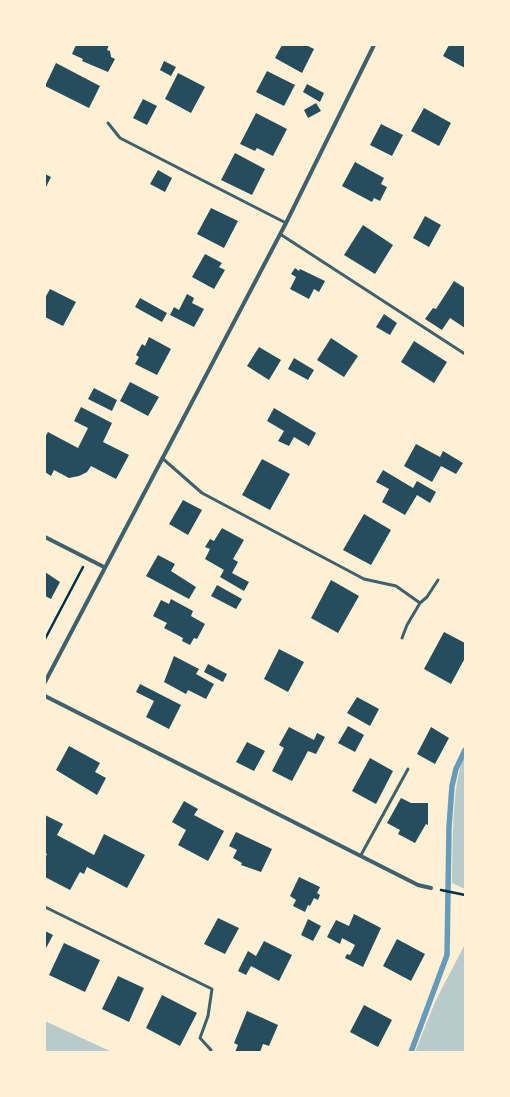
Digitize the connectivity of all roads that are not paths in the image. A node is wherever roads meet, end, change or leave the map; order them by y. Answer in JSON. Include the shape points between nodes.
{"nodes":[{"id":1,"x":374,"y":45,"type":"edge"},
{"id":2,"x":108,"y":123,"type":"dead end"},
{"id":3,"x":286,"y":223,"type":"junction"},
{"id":4,"x":280,"y":234,"type":"junction"},
{"id":5,"x":465,"y":354,"type":"edge"},
{"id":6,"x":162,"y":458,"type":"junction"},
{"id":7,"x":45,"y":537,"type":"edge"},
{"id":8,"x":104,"y":568,"type":"junction"},
{"id":9,"x":438,"y":580,"type":"dead end"},
{"id":10,"x":420,"y":603,"type":"junction"},
{"id":11,"x":402,"y":638,"type":"dead end"},
{"id":12,"x":45,"y":682,"type":"edge"},
{"id":13,"x":45,"y":696,"type":"edge"},
{"id":14,"x":408,"y":769,"type":"dead end"},
{"id":15,"x":361,"y":855,"type":"junction"},
{"id":16,"x":431,"y":888,"type":"road end"},
{"id":17,"x":45,"y":907,"type":"edge"},
{"id":18,"x":210,"y":1052,"type":"edge"}],
"edges":[{"from":1,"to":3,"type":"street"},
{"from":2,"to":3,"type":"lane","via":[[120,138]]},
{"from":3,"to":4,"type":"street"},
{"from":4,"to":5,"type":"lane"},
{"from":4,"to":6,"type":"street"},
{"from":6,"to":8,"type":"street"},
{"from":6,"to":10,"type":"lane","via":[[202,493],[364,579],[396,586]]},
{"from":7,"to":8,"type":"street"},
{"from":8,"to":12,"type":"street"},
{"from":9,"to":10,"type":"lane"},
{"from":10,"to":11,"type":"lane"},
{"from":13,"to":15,"type":"street"},
{"from":14,"to":15,"type":"lane"},
{"from":15,"to":16,"type":"street"},
{"from":17,"to":18,"type":"lane","via":[[212,989],[208,1016],[200,1038]]}]}
